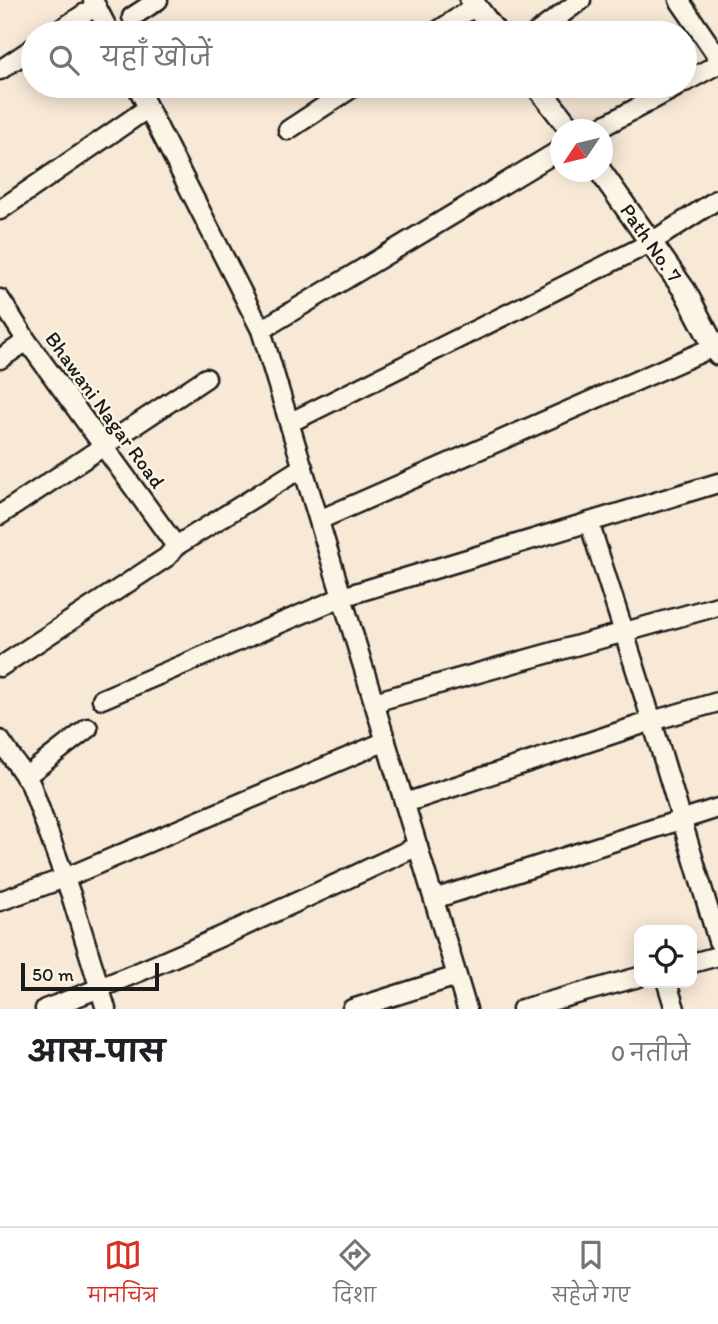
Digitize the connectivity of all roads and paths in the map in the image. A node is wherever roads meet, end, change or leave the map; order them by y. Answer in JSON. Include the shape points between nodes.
{"nodes":[{"id":1,"x":158,"y":0,"type":"edge"},
{"id":2,"x":581,"y":0,"type":"edge"},
{"id":3,"x":679,"y":0,"type":"edge"},
{"id":4,"x":94,"y":3,"type":"edge"},
{"id":5,"x":473,"y":3,"type":"edge"},
{"id":6,"x":132,"y":17,"type":"dead end"},
{"id":7,"x":71,"y":21,"type":"edge"},
{"id":8,"x":104,"y":21,"type":"edge"},
{"id":9,"x":450,"y":21,"type":"edge"},
{"id":10,"x":487,"y":21,"type":"edge"},
{"id":11,"x":552,"y":21,"type":"edge"},
{"id":12,"x":693,"y":21,"type":"edge"},
{"id":13,"x":697,"y":26,"type":"edge"},
{"id":14,"x":21,"y":56,"type":"edge"},
{"id":15,"x":718,"y":57,"type":"edge"},
{"id":16,"x":718,"y":64,"type":"edge"},
{"id":17,"x":0,"y":70,"type":"edge"},
{"id":18,"x":697,"y":75,"type":"edge"},
{"id":19,"x":143,"y":98,"type":"edge"},
{"id":20,"x":337,"y":98,"type":"edge"},
{"id":21,"x":546,"y":98,"type":"edge"},
{"id":22,"x":656,"y":98,"type":"edge"},
{"id":23,"x":148,"y":108,"type":"junction"},
{"id":24,"x":562,"y":119,"type":"edge"},
{"id":25,"x":613,"y":121,"type":"edge"},
{"id":26,"x":288,"y":130,"type":"dead end"},
{"id":27,"x":550,"y":157,"type":"edge"},
{"id":28,"x":608,"y":182,"type":"edge"},
{"id":29,"x":718,"y":199,"type":"edge"},
{"id":30,"x":0,"y":210,"type":"edge"},
{"id":31,"x":650,"y":243,"type":"junction"},
{"id":32,"x":0,"y":299,"type":"edge"},
{"id":33,"x":261,"y":330,"type":"junction"},
{"id":34,"x":27,"y":341,"type":"junction"},
{"id":35,"x":717,"y":349,"type":"edge"},
{"id":36,"x":0,"y":359,"type":"edge"},
{"id":37,"x":206,"y":378,"type":"dead end"},
{"id":38,"x":289,"y":423,"type":"junction"},
{"id":39,"x":104,"y":447,"type":"junction"},
{"id":40,"x":303,"y":467,"type":"junction"},
{"id":41,"x":718,"y":483,"type":"edge"},
{"id":42,"x":0,"y":515,"type":"edge"},
{"id":43,"x":319,"y":520,"type":"junction"},
{"id":44,"x":589,"y":522,"type":"junction"},
{"id":45,"x":176,"y":546,"type":"junction"},
{"id":46,"x":342,"y":597,"type":"junction"},
{"id":47,"x":718,"y":606,"type":"edge"},
{"id":48,"x":623,"y":632,"type":"junction"},
{"id":49,"x":0,"y":667,"type":"edge"},
{"id":50,"x":102,"y":699,"type":"dead end"},
{"id":51,"x":374,"y":702,"type":"junction"},
{"id":52,"x":718,"y":702,"type":"edge"},
{"id":53,"x":652,"y":721,"type":"junction"},
{"id":54,"x":88,"y":728,"type":"dead end"},
{"id":55,"x":0,"y":740,"type":"edge"},
{"id":56,"x":386,"y":741,"type":"junction"},
{"id":57,"x":25,"y":777,"type":"junction"},
{"id":58,"x":405,"y":803,"type":"junction"},
{"id":59,"x":718,"y":808,"type":"edge"},
{"id":60,"x":681,"y":820,"type":"junction"},
{"id":61,"x":418,"y":846,"type":"junction"},
{"id":62,"x":65,"y":878,"type":"junction"},
{"id":63,"x":434,"y":899,"type":"junction"},
{"id":64,"x":0,"y":901,"type":"edge"},
{"id":65,"x":718,"y":941,"type":"edge"},
{"id":66,"x":718,"y":956,"type":"edge"},
{"id":67,"x":697,"y":962,"type":"edge"},
{"id":68,"x":457,"y":976,"type":"junction"},
{"id":69,"x":634,"y":978,"type":"edge"},
{"id":70,"x":100,"y":988,"type":"junction"},
{"id":71,"x":669,"y":988,"type":"edge"},
{"id":72,"x":45,"y":1009,"type":"edge"},
{"id":73,"x":106,"y":1009,"type":"edge"},
{"id":74,"x":352,"y":1009,"type":"edge"},
{"id":75,"x":467,"y":1009,"type":"edge"},
{"id":76,"x":522,"y":1009,"type":"edge"},
{"id":77,"x":675,"y":1009,"type":"edge"}],
"edges":[{"from":1,"to":6,"type":"street"},
{"from":2,"to":11,"type":"street"},
{"from":3,"to":12,"type":"street"},
{"from":4,"to":7,"type":"street"},
{"from":4,"to":8,"type":"street"},
{"from":5,"to":9,"type":"street"},
{"from":5,"to":10,"type":"street"},
{"from":13,"to":15,"type":"street"},
{"from":14,"to":17,"type":"street"},
{"from":16,"to":18,"type":"street"},
{"from":19,"to":23,"type":"street"},
{"from":20,"to":26,"type":"street"},
{"from":21,"to":24,"type":"street"},
{"from":22,"to":25,"type":"street"},
{"from":23,"to":30,"type":"street"},
{"from":23,"to":33,"type":"street"},
{"from":27,"to":33,"type":"street"},
{"from":28,"to":31,"type":"street","name":"Path No. 7"},
{"from":29,"to":31,"type":"street"},
{"from":31,"to":35,"type":"street","name":"Path No. 7","via":[[685,291]]},
{"from":31,"to":38,"type":"street"},
{"from":32,"to":34,"type":"street","name":"Bhawani Nagar Road"},
{"from":33,"to":38,"type":"street"},
{"from":34,"to":36,"type":"street"},
{"from":34,"to":39,"type":"street","name":"Bhawani Nagar Road"},
{"from":35,"to":43,"type":"street"},
{"from":37,"to":39,"type":"street"},
{"from":38,"to":40,"type":"street"},
{"from":39,"to":42,"type":"street"},
{"from":39,"to":45,"type":"street","name":"Bhawani Nagar Road"},
{"from":40,"to":43,"type":"street"},
{"from":40,"to":45,"type":"street"},
{"from":41,"to":44,"type":"street"},
{"from":43,"to":46,"type":"street"},
{"from":44,"to":46,"type":"street"},
{"from":44,"to":48,"type":"street"},
{"from":45,"to":49,"type":"street","via":[[167,557]]},
{"from":46,"to":50,"type":"street"},
{"from":46,"to":51,"type":"street"},
{"from":47,"to":48,"type":"street"},
{"from":48,"to":51,"type":"street"},
{"from":48,"to":53,"type":"street"},
{"from":51,"to":56,"type":"street"},
{"from":52,"to":53,"type":"street"},
{"from":53,"to":58,"type":"street"},
{"from":53,"to":60,"type":"street"},
{"from":54,"to":57,"type":"street"},
{"from":55,"to":57,"type":"street"},
{"from":56,"to":58,"type":"street"},
{"from":56,"to":62,"type":"street"},
{"from":57,"to":62,"type":"street"},
{"from":58,"to":61,"type":"street"},
{"from":59,"to":60,"type":"street"},
{"from":60,"to":63,"type":"street"},
{"from":60,"to":65,"type":"street"},
{"from":61,"to":63,"type":"street"},
{"from":61,"to":70,"type":"street"},
{"from":62,"to":64,"type":"street"},
{"from":62,"to":70,"type":"street"},
{"from":63,"to":68,"type":"street"},
{"from":66,"to":67,"type":"street"},
{"from":68,"to":74,"type":"street"},
{"from":68,"to":75,"type":"street"},
{"from":69,"to":76,"type":"street"},
{"from":70,"to":72,"type":"street"},
{"from":70,"to":73,"type":"street"},
{"from":71,"to":77,"type":"street"}]}
